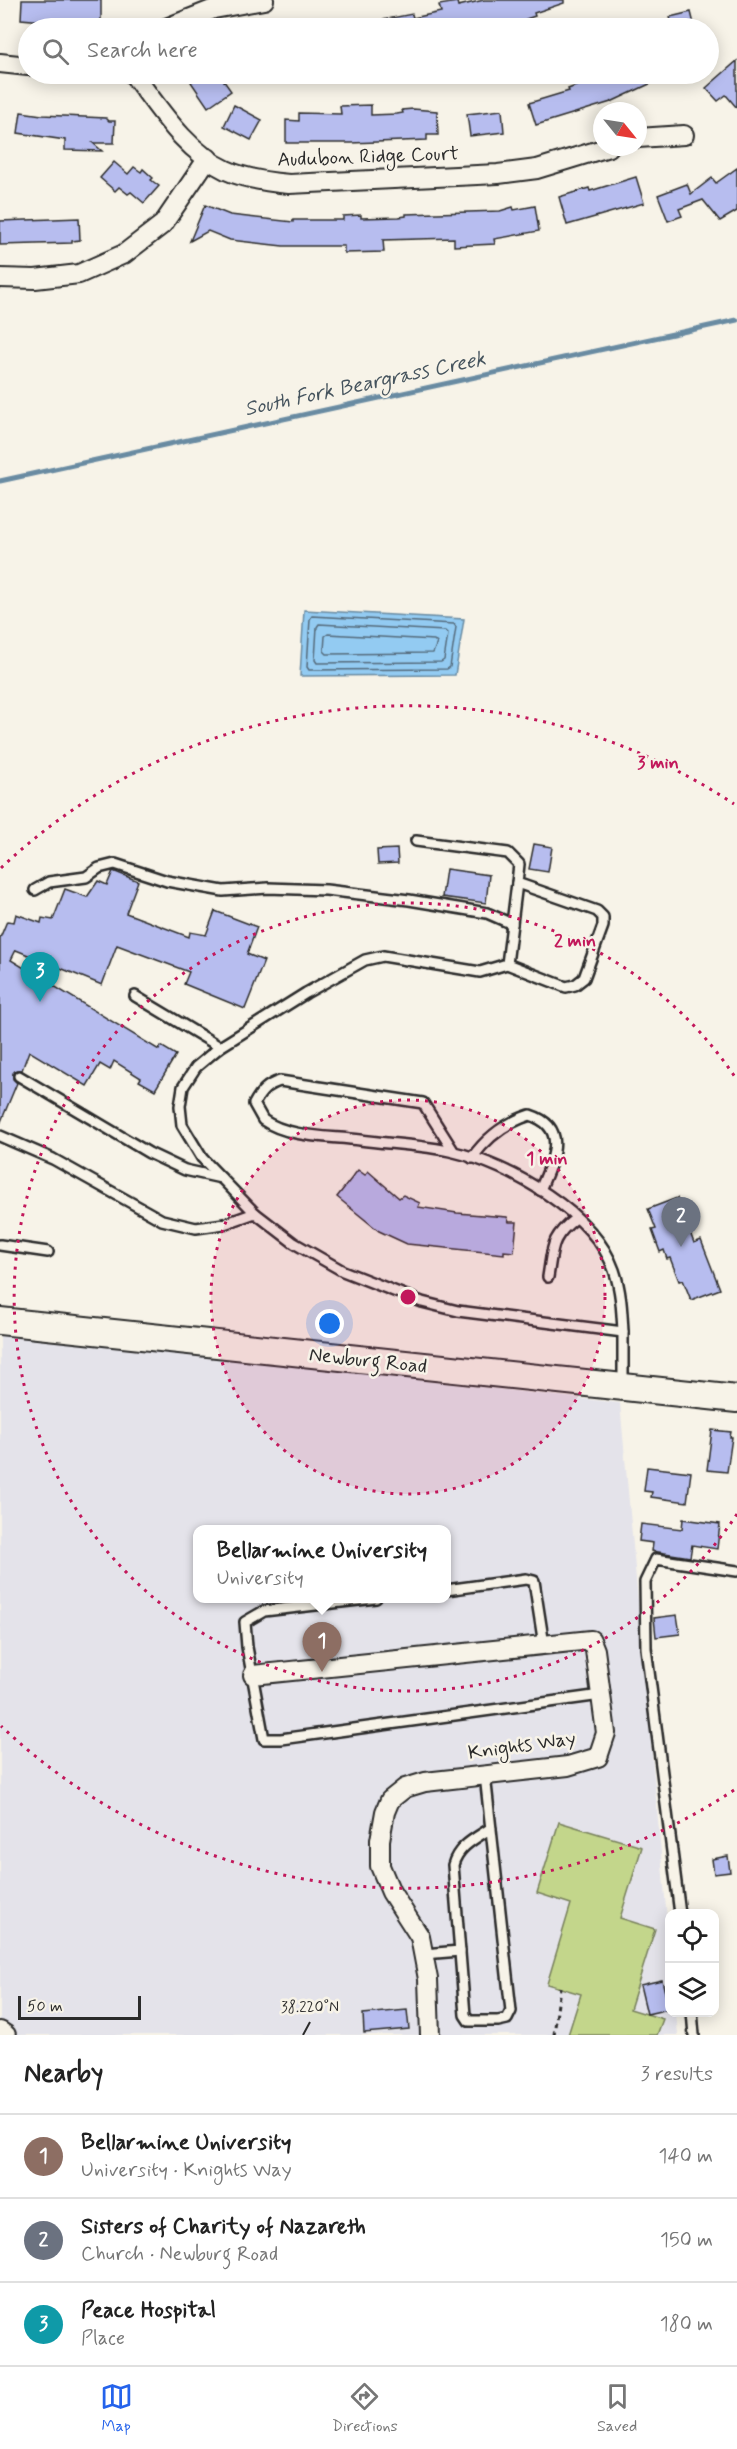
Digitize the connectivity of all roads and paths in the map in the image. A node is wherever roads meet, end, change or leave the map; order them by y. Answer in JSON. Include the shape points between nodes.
{"nodes":[{"id":1,"x":264,"y":0,"type":"edge"},
{"id":2,"x":191,"y":18,"type":"edge"},
{"id":3,"x":0,"y":63,"type":"edge"},
{"id":4,"x":18,"y":65,"type":"edge"},
{"id":5,"x":141,"y":84,"type":"edge"},
{"id":6,"x":684,"y":135,"type":"dead end"},
{"id":7,"x":647,"y":137,"type":"edge"},
{"id":8,"x":593,"y":152,"type":"edge"},
{"id":9,"x":208,"y":158,"type":"junction"},
{"id":10,"x":0,"y":278,"type":"edge"},
{"id":11,"x":416,"y":842,"type":"dead end"},
{"id":12,"x":517,"y":883,"type":"junction"},
{"id":13,"x":35,"y":890,"type":"dead end"},
{"id":14,"x":512,"y":924,"type":"junction"},
{"id":15,"x":507,"y":964,"type":"junction"},
{"id":16,"x":135,"y":996,"type":"dead end"},
{"id":17,"x":220,"y":1047,"type":"junction"},
{"id":18,"x":19,"y":1076,"type":"dead end"},
{"id":19,"x":0,"y":1136,"type":"edge"},
{"id":20,"x":454,"y":1152,"type":"junction"},
{"id":21,"x":472,"y":1158,"type":"junction"},
{"id":22,"x":221,"y":1178,"type":"junction"},
{"id":23,"x":540,"y":1190,"type":"junction"},
{"id":24,"x":255,"y":1214,"type":"junction"},
{"id":25,"x":576,"y":1218,"type":"junction"},
{"id":26,"x":0,"y":1245,"type":"edge"},
{"id":27,"x":48,"y":1252,"type":"dead end"},
{"id":28,"x":548,"y":1277,"type":"dead end"},
{"id":29,"x":0,"y":1321,"type":"edge"},
{"id":30,"x":623,"y":1332,"type":"junction"},
{"id":31,"x":623,"y":1387,"type":"junction"},
{"id":32,"x":737,"y":1400,"type":"edge"},
{"id":33,"x":737,"y":1571,"type":"edge"},
{"id":34,"x":451,"y":1589,"type":"edge"},
{"id":35,"x":339,"y":1603,"type":"edge"},
{"id":36,"x":544,"y":1645,"type":"junction"},
{"id":37,"x":253,"y":1675,"type":"junction"},
{"id":38,"x":601,"y":1695,"type":"junction"},
{"id":39,"x":485,"y":1775,"type":"junction"},
{"id":40,"x":491,"y":1828,"type":"junction"},
{"id":41,"x":679,"y":1909,"type":"edge"},
{"id":42,"x":460,"y":1951,"type":"junction"},
{"id":43,"x":424,"y":1954,"type":"junction"},
{"id":44,"x":560,"y":1988,"type":"dead end"},
{"id":45,"x":692,"y":2017,"type":"edge"},
{"id":46,"x":0,"y":2031,"type":"edge"},
{"id":47,"x":6,"y":2035,"type":"edge"},
{"id":48,"x":430,"y":2035,"type":"edge"},
{"id":49,"x":554,"y":2035,"type":"edge"},
{"id":50,"x":694,"y":2035,"type":"edge"}],
"edges":[{"from":1,"to":2,"type":"street","via":[[214,9]]},
{"from":3,"to":4,"type":"street"},
{"from":5,"to":9,"type":"street","name":"Audubon Ridge Court","via":[[170,123]]},
{"from":6,"to":7,"type":"street"},
{"from":8,"to":9,"type":"street","name":"Audubon Ridge Court","via":[[537,169],[498,174],[289,184],[247,177]]},
{"from":9,"to":10,"type":"street","via":[[163,224],[124,254],[79,274]]},
{"from":11,"to":12,"type":"lane","via":[[508,853],[519,864]]},
{"from":12,"to":14,"type":"lane"},
{"from":12,"to":15,"type":"lane","via":[[597,911],[603,917],[603,926],[584,978],[575,985],[566,987]]},
{"from":13,"to":14,"type":"lane","via":[[49,882],[86,877],[115,864],[167,881],[223,891],[326,890],[487,913]]},
{"from":14,"to":15,"type":"lane"},
{"from":15,"to":17,"type":"lane","via":[[480,972],[383,956],[366,960]]},
{"from":16,"to":17,"type":"lane"},
{"from":17,"to":22,"type":"lane","via":[[196,1067],[183,1087],[180,1106],[183,1125],[202,1158]]},
{"from":18,"to":22,"type":"lane","via":[[149,1153],[185,1170]]},
{"from":19,"to":24,"type":"lane","via":[[53,1159],[162,1220],[196,1228]]},
{"from":20,"to":20,"type":"lane","via":[[423,1103],[280,1081],[269,1084],[254,1104],[263,1120],[290,1131]]},
{"from":20,"to":21,"type":"lane"},
{"from":21,"to":23,"type":"lane","via":[[504,1169]]},
{"from":21,"to":23,"type":"lane","via":[[486,1139],[500,1129],[530,1115],[539,1118],[554,1134],[556,1145]]},
{"from":22,"to":24,"type":"lane"},
{"from":23,"to":25,"type":"lane"},
{"from":24,"to":30,"type":"lane","via":[[294,1243],[343,1271],[422,1302],[458,1311]]},
{"from":25,"to":28,"type":"lane","via":[[554,1240]]},
{"from":25,"to":30,"type":"lane","via":[[597,1240],[613,1268],[620,1291]]},
{"from":26,"to":27,"type":"lane"},
{"from":29,"to":31,"type":"main road","name":"Newburg Road"},
{"from":30,"to":31,"type":"lane"},
{"from":31,"to":32,"type":"main road","name":"Newburg Road"},
{"from":33,"to":41,"type":"lane","via":[[656,1559],[645,1582],[646,1648]]},
{"from":34,"to":36,"type":"lane","via":[[534,1581]]},
{"from":35,"to":37,"type":"lane","via":[[264,1611],[245,1622]]},
{"from":36,"to":37,"type":"street","name":"Knights Way"},
{"from":36,"to":38,"type":"street","name":"Knights Way","via":[[591,1640]]},
{"from":37,"to":38,"type":"lane","via":[[264,1739]]},
{"from":38,"to":39,"type":"street","name":"Knights Way","via":[[606,1733],[598,1757],[568,1766]]},
{"from":39,"to":40,"type":"lane"},
{"from":39,"to":43,"type":"street","name":"Knights Way","via":[[405,1788],[390,1800],[385,1812],[380,1866],[420,1937]]},
{"from":40,"to":42,"type":"lane","via":[[463,1847],[453,1865]]},
{"from":40,"to":42,"type":"lane","via":[[511,2011],[507,2019],[469,2021],[465,2014]]},
{"from":42,"to":43,"type":"lane"},
{"from":43,"to":48,"type":"street","name":"Knights Way","via":[[429,1979]]},
{"from":44,"to":49,"type":"path"},
{"from":45,"to":50,"type":"lane"},
{"from":46,"to":47,"type":"street"}]}
